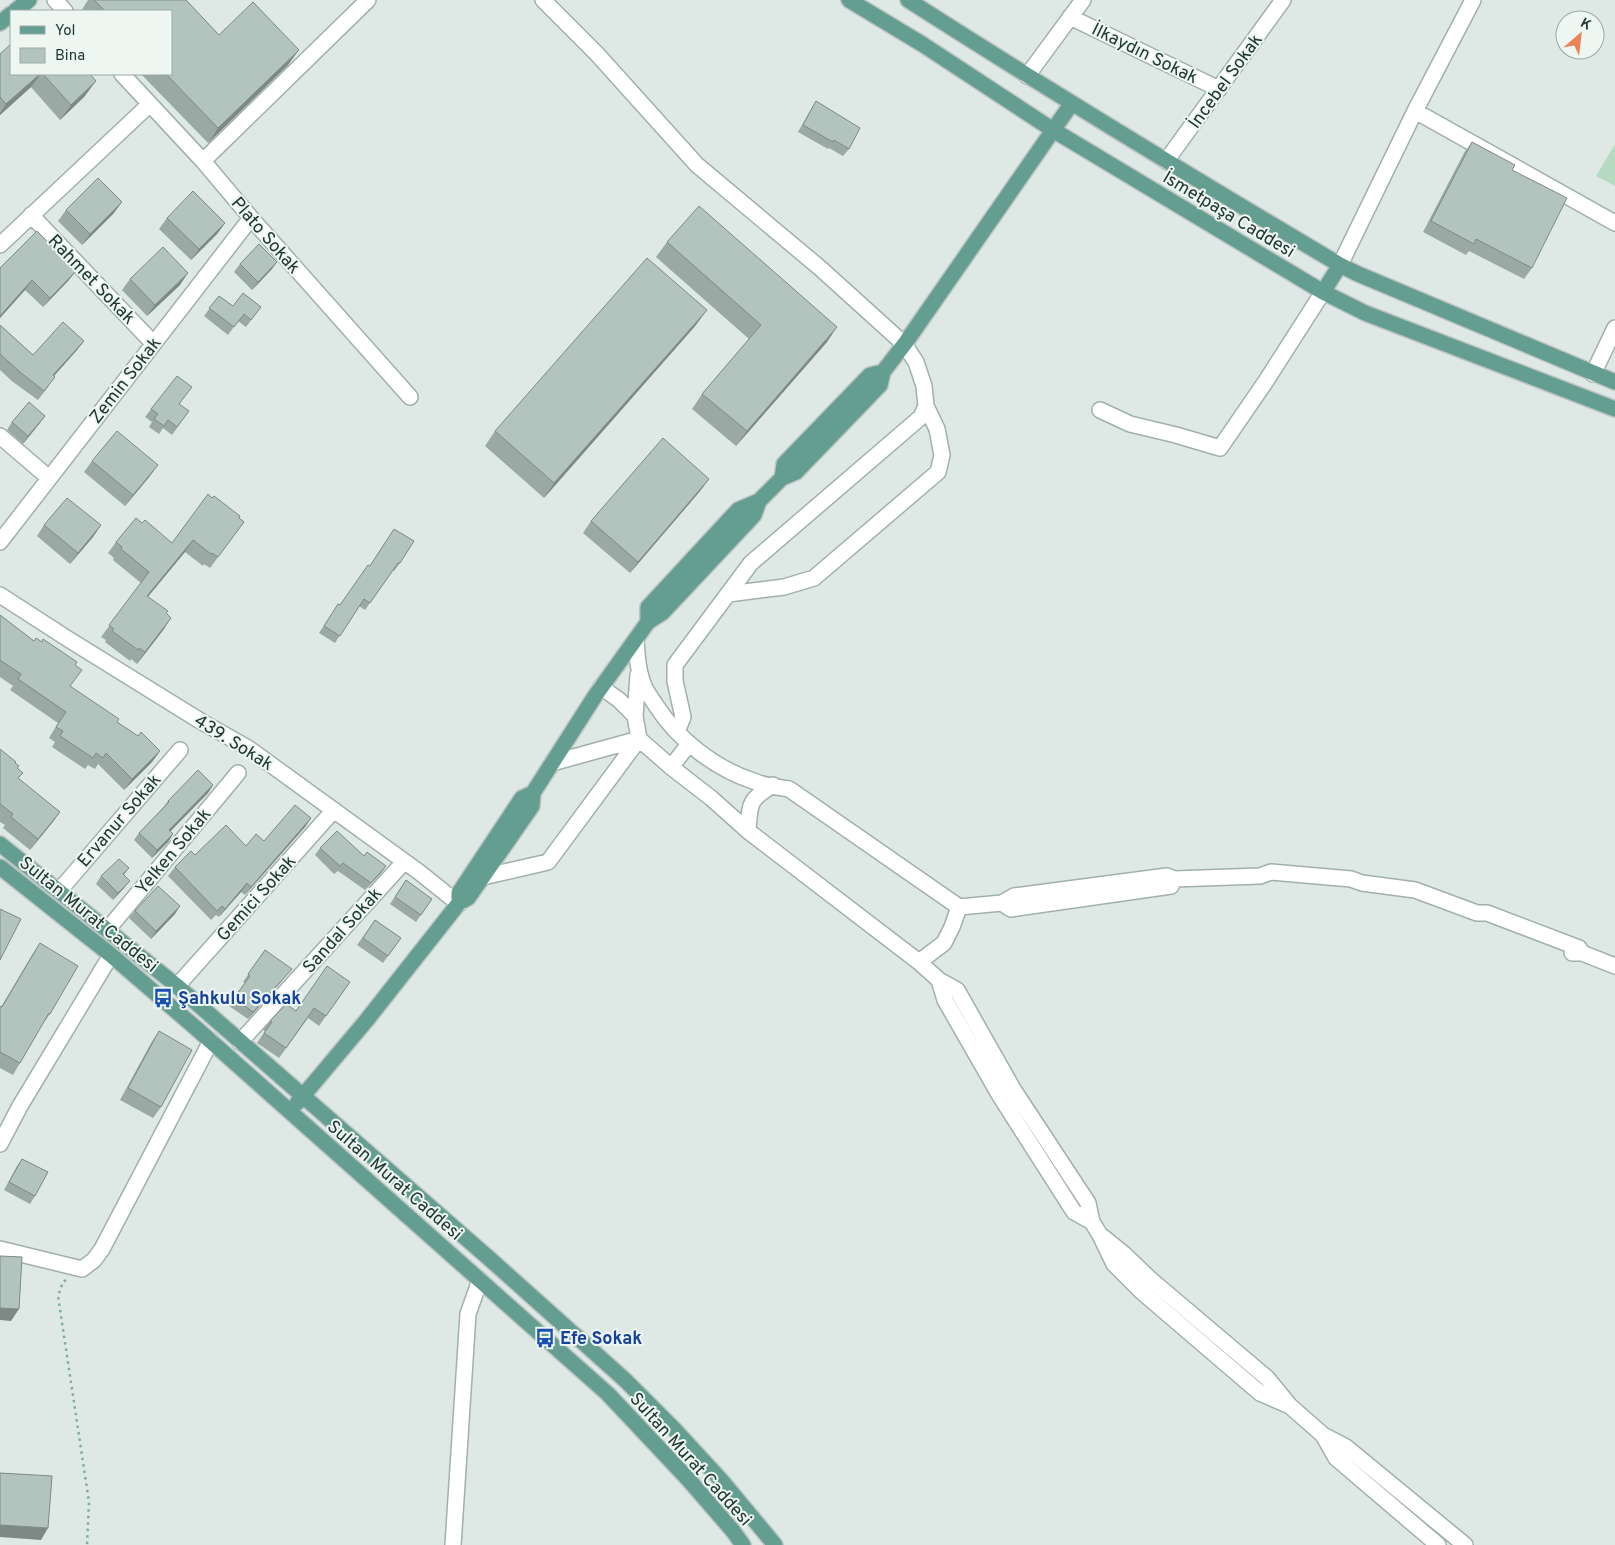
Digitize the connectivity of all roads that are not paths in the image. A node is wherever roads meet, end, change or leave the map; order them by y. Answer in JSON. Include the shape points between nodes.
{"nodes":[{"id":1,"x":29,"y":0,"type":"edge"},
{"id":2,"x":55,"y":0,"type":"edge"},
{"id":3,"x":368,"y":0,"type":"edge"},
{"id":4,"x":543,"y":0,"type":"edge"},
{"id":5,"x":849,"y":0,"type":"edge"},
{"id":6,"x":908,"y":0,"type":"edge"},
{"id":7,"x":1083,"y":0,"type":"edge"},
{"id":8,"x":1284,"y":0,"type":"edge"},
{"id":9,"x":1473,"y":0,"type":"edge"},
{"id":10,"x":16,"y":10,"type":"edge"},
{"id":11,"x":65,"y":10,"type":"edge"},
{"id":12,"x":10,"y":15,"type":"edge"},
{"id":13,"x":1070,"y":18,"type":"junction"},
{"id":14,"x":0,"y":24,"type":"edge"},
{"id":15,"x":123,"y":75,"type":"edge"},
{"id":16,"x":1026,"y":76,"type":"junction"},
{"id":17,"x":1220,"y":89,"type":"junction"},
{"id":18,"x":1072,"y":103,"type":"junction"},
{"id":19,"x":150,"y":104,"type":"junction"},
{"id":20,"x":1416,"y":111,"type":"junction"},
{"id":21,"x":1053,"y":130,"type":"junction"},
{"id":22,"x":203,"y":161,"type":"junction"},
{"id":23,"x":1166,"y":161,"type":"junction"},
{"id":24,"x":31,"y":215,"type":"junction"},
{"id":25,"x":250,"y":218,"type":"junction"},
{"id":26,"x":1615,"y":222,"type":"edge"},
{"id":27,"x":0,"y":245,"type":"edge"},
{"id":28,"x":1340,"y":265,"type":"junction"},
{"id":29,"x":1323,"y":292,"type":"junction"},
{"id":30,"x":1615,"y":328,"type":"edge"},
{"id":31,"x":153,"y":343,"type":"junction"},
{"id":32,"x":904,"y":344,"type":"junction"},
{"id":33,"x":1544,"y":351,"type":"junction"},
{"id":34,"x":1593,"y":374,"type":"junction"},
{"id":35,"x":1534,"y":377,"type":"junction"},
{"id":36,"x":1615,"y":382,"type":"edge"},
{"id":37,"x":410,"y":397,"type":"dead end"},
{"id":38,"x":926,"y":406,"type":"junction"},
{"id":39,"x":1615,"y":409,"type":"edge"},
{"id":40,"x":1100,"y":410,"type":"dead end"},
{"id":41,"x":0,"y":436,"type":"edge"},
{"id":42,"x":49,"y":478,"type":"junction"},
{"id":43,"x":0,"y":542,"type":"edge"},
{"id":44,"x":728,"y":594,"type":"junction"},
{"id":45,"x":0,"y":595,"type":"edge"},
{"id":46,"x":636,"y":640,"type":"junction"},
{"id":47,"x":638,"y":664,"type":"junction"},
{"id":48,"x":601,"y":687,"type":"junction"},
{"id":49,"x":635,"y":716,"type":"junction"},
{"id":50,"x":677,"y":732,"type":"junction"},
{"id":51,"x":638,"y":739,"type":"junction"},
{"id":52,"x":689,"y":744,"type":"junction"},
{"id":53,"x":180,"y":750,"type":"dead end"},
{"id":54,"x":552,"y":763,"type":"junction"},
{"id":55,"x":671,"y":768,"type":"junction"},
{"id":56,"x":238,"y":773,"type":"dead end"},
{"id":57,"x":773,"y":786,"type":"junction"},
{"id":58,"x":533,"y":793,"type":"junction"},
{"id":59,"x":334,"y":810,"type":"junction"},
{"id":60,"x":748,"y":831,"type":"junction"},
{"id":61,"x":0,"y":844,"type":"edge"},
{"id":62,"x":404,"y":862,"type":"junction"},
{"id":63,"x":0,"y":867,"type":"edge"},
{"id":64,"x":483,"y":877,"type":"junction"},
{"id":65,"x":59,"y":891,"type":"junction"},
{"id":66,"x":459,"y":904,"type":"junction"},
{"id":67,"x":960,"y":907,"type":"junction"},
{"id":68,"x":108,"y":929,"type":"junction"},
{"id":69,"x":111,"y":955,"type":"junction"},
{"id":70,"x":919,"y":962,"type":"junction"},
{"id":71,"x":1615,"y":966,"type":"edge"},
{"id":72,"x":177,"y":986,"type":"junction"},
{"id":73,"x":211,"y":1041,"type":"junction"},
{"id":74,"x":240,"y":1042,"type":"junction"},
{"id":75,"x":302,"y":1096,"type":"junction"},
{"id":76,"x":290,"y":1112,"type":"junction"},
{"id":77,"x":2,"y":1135,"type":"edge"},
{"id":78,"x":0,"y":1249,"type":"edge"},
{"id":79,"x":493,"y":1262,"type":"junction"},
{"id":80,"x":480,"y":1280,"type":"junction"},
{"id":81,"x":1323,"y":1434,"type":"junction"},
{"id":82,"x":454,"y":1545,"type":"edge"},
{"id":83,"x":743,"y":1545,"type":"edge"},
{"id":84,"x":775,"y":1545,"type":"edge"},
{"id":85,"x":1438,"y":1545,"type":"edge"},
{"id":86,"x":1465,"y":1545,"type":"edge"}],
"edges":[{"from":1,"to":10,"type":"main road"},
{"from":2,"to":11,"type":"street"},
{"from":3,"to":22,"type":"street"},
{"from":4,"to":32,"type":"street","via":[[597,54],[697,165],[820,268]]},
{"from":5,"to":21,"type":"main road","name":"İsmetpaşa Caddesi"},
{"from":6,"to":16,"type":"main road","name":"İsmetpaşa Caddesi"},
{"from":7,"to":13,"type":"street"},
{"from":8,"to":17,"type":"street","name":"İncebel Sokak"},
{"from":9,"to":20,"type":"street"},
{"from":12,"to":14,"type":"main road"},
{"from":13,"to":16,"type":"street"},
{"from":13,"to":17,"type":"street","name":"İlkaydın Sokak"},
{"from":15,"to":19,"type":"street","name":"Plato Sokak"},
{"from":16,"to":18,"type":"main road","name":"İsmetpaşa Caddesi"},
{"from":17,"to":23,"type":"street","name":"İncebel Sokak"},
{"from":18,"to":21,"type":"main road"},
{"from":18,"to":23,"type":"main road","name":"İsmetpaşa Caddesi"},
{"from":19,"to":22,"type":"street","name":"Plato Sokak"},
{"from":19,"to":24,"type":"street"},
{"from":20,"to":26,"type":"street"},
{"from":20,"to":28,"type":"street"},
{"from":21,"to":29,"type":"main road","name":"İsmetpaşa Caddesi"},
{"from":21,"to":32,"type":"main road"},
{"from":22,"to":25,"type":"street","name":"Plato Sokak"},
{"from":23,"to":28,"type":"main road","name":"İsmetpaşa Caddesi"},
{"from":24,"to":27,"type":"street"},
{"from":24,"to":31,"type":"street","name":"Rahmet Sokak"},
{"from":25,"to":31,"type":"street","name":"Zemin Sokak"},
{"from":25,"to":37,"type":"street","name":"Plato Sokak"},
{"from":28,"to":29,"type":"main road"},
{"from":28,"to":33,"type":"main road","name":"İsmetpaşa Caddesi"},
{"from":29,"to":35,"type":"main road","name":"İsmetpaşa Caddesi","via":[[1365,313]]},
{"from":29,"to":40,"type":"street","via":[[1220,448],[1130,424]]},
{"from":30,"to":34,"type":"street"},
{"from":31,"to":42,"type":"street","name":"Zemin Sokak"},
{"from":32,"to":38,"type":"street","via":[[916,362]]},
{"from":32,"to":46,"type":"main road","via":[[883,372],[880,385],[796,472],[782,478],[759,501],[754,515],[662,613],[648,622]]},
{"from":33,"to":34,"type":"main road","name":"İsmetpaşa Caddesi"},
{"from":33,"to":35,"type":"main road"},
{"from":34,"to":36,"type":"main road","name":"İsmetpaşa Caddesi"},
{"from":35,"to":39,"type":"main road","name":"İsmetpaşa Caddesi"},
{"from":38,"to":44,"type":"street","via":[[921,417],[751,563]]},
{"from":38,"to":44,"type":"street","via":[[937,429],[942,454],[938,472],[814,578],[784,587]]},
{"from":41,"to":42,"type":"street"},
{"from":42,"to":43,"type":"street","name":"Zemin Sokak"},
{"from":44,"to":50,"type":"street","via":[[675,665],[674,681],[683,717]]},
{"from":45,"to":59,"type":"street","name":"439. Sokak","via":[[248,748]]},
{"from":46,"to":47,"type":"street"},
{"from":46,"to":48,"type":"main road"},
{"from":47,"to":49,"type":"street"},
{"from":47,"to":50,"type":"street","via":[[645,689]]},
{"from":48,"to":49,"type":"street"},
{"from":48,"to":54,"type":"main road"},
{"from":49,"to":51,"type":"street"},
{"from":50,"to":52,"type":"street"},
{"from":51,"to":54,"type":"street"},
{"from":51,"to":55,"type":"street"},
{"from":51,"to":64,"type":"street","via":[[548,862]]},
{"from":52,"to":55,"type":"street"},
{"from":52,"to":57,"type":"street","via":[[735,774]]},
{"from":53,"to":65,"type":"street","name":"Ervanur Sokak"},
{"from":54,"to":58,"type":"main road"},
{"from":55,"to":60,"type":"street"},
{"from":56,"to":68,"type":"street","name":"Yelken Sokak"},
{"from":57,"to":60,"type":"street","via":[[756,795],[749,809]]},
{"from":57,"to":67,"type":"street","via":[[789,789]]},
{"from":58,"to":64,"type":"main road","via":[[532,806]]},
{"from":58,"to":66,"type":"main road","via":[[522,798],[458,893]]},
{"from":59,"to":62,"type":"street","name":"439. Sokak"},
{"from":59,"to":72,"type":"street","name":"Gemici Sokak"},
{"from":60,"to":70,"type":"street"},
{"from":61,"to":65,"type":"main road","name":"Sultan Murat Caddesi"},
{"from":62,"to":66,"type":"street","name":"439. Sokak"},
{"from":62,"to":74,"type":"street","name":"Sandal Sokak"},
{"from":63,"to":69,"type":"main road","name":"Sultan Murat Caddesi"},
{"from":64,"to":66,"type":"main road","via":[[468,898]]},
{"from":65,"to":68,"type":"main road","name":"Sultan Murat Caddesi"},
{"from":66,"to":75,"type":"main road"},
{"from":67,"to":70,"type":"street","via":[[944,943]]},
{"from":67,"to":71,"type":"street","via":[[1002,903],[1011,909],[1171,886],[1174,879],[1260,876],[1272,880],[1350,886],[1362,883],[1415,890],[1477,913],[1493,924]]},
{"from":68,"to":72,"type":"main road","name":"Sultan Murat Caddesi"},
{"from":69,"to":73,"type":"main road","name":"Sultan Murat Caddesi"},
{"from":69,"to":77,"type":"street"},
{"from":70,"to":81,"type":"street","via":[[939,980],[957,990],[1013,1089],[1088,1203],[1096,1228],[1150,1279],[1267,1378],[1290,1406]]},
{"from":72,"to":74,"type":"main road","name":"Sultan Murat Caddesi"},
{"from":73,"to":76,"type":"main road","name":"Sultan Murat Caddesi"},
{"from":73,"to":78,"type":"street","via":[[94,1260],[82,1269]]},
{"from":74,"to":75,"type":"main road","name":"Sultan Murat Caddesi"},
{"from":75,"to":76,"type":"main road"},
{"from":75,"to":79,"type":"main road","name":"Sultan Murat Caddesi"},
{"from":76,"to":80,"type":"main road","name":"Sultan Murat Caddesi"},
{"from":79,"to":80,"type":"main road"},
{"from":79,"to":84,"type":"main road","name":"Sultan Murat Caddesi","via":[[625,1380],[674,1429]]},
{"from":80,"to":82,"type":"street","via":[[468,1314]]},
{"from":80,"to":83,"type":"main road","name":"Sultan Murat Caddesi","via":[[608,1394],[688,1479]]},
{"from":81,"to":85,"type":"street","via":[[1336,1458]]},
{"from":81,"to":86,"type":"street","via":[[1346,1447]]}]}
